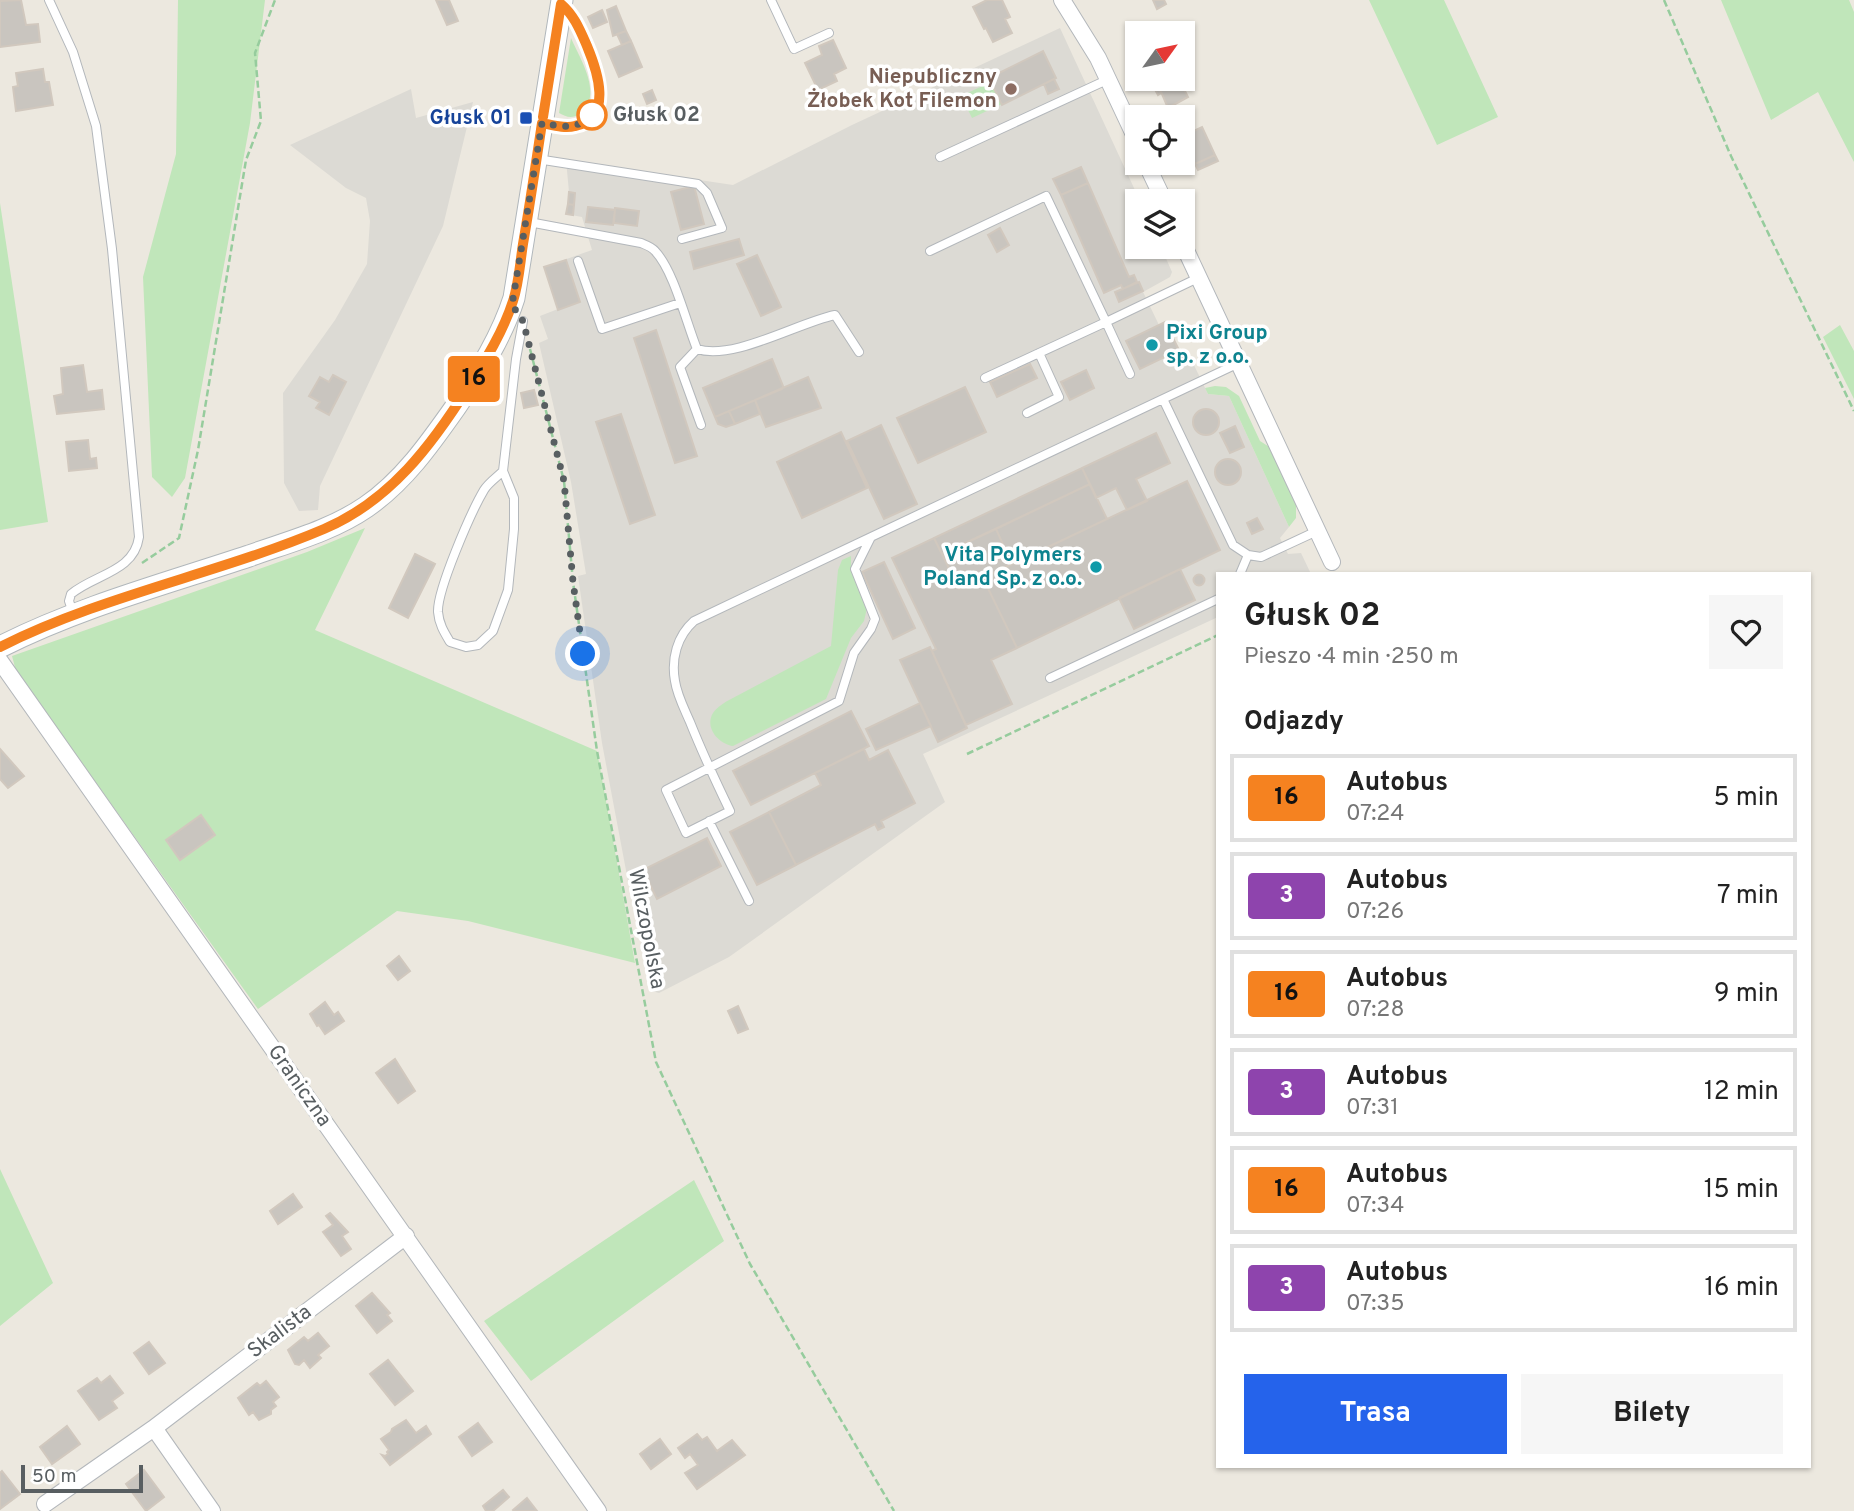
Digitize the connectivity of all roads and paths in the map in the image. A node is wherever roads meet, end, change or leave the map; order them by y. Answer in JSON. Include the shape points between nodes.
{"nodes":[{"id":1,"x":48,"y":0,"type":"edge"},
{"id":2,"x":275,"y":0,"type":"edge"},
{"id":3,"x":771,"y":0,"type":"edge"},
{"id":4,"x":1062,"y":0,"type":"edge"},
{"id":5,"x":1664,"y":0,"type":"edge"},
{"id":6,"x":561,"y":2,"type":"edge"},
{"id":7,"x":829,"y":33,"type":"dead end"},
{"id":8,"x":1109,"y":79,"type":"junction"},
{"id":9,"x":993,"y":86,"type":"dead end"},
{"id":10,"x":996,"y":100,"type":"dead end"},
{"id":11,"x":1125,"y":114,"type":"edge"},
{"id":12,"x":542,"y":123,"type":"junction"},
{"id":13,"x":940,"y":157,"type":"dead end"},
{"id":14,"x":537,"y":159,"type":"junction"},
{"id":15,"x":527,"y":222,"type":"junction"},
{"id":16,"x":682,"y":239,"type":"dead end"},
{"id":17,"x":930,"y":251,"type":"dead end"},
{"id":18,"x":1190,"y":259,"type":"edge"},
{"id":19,"x":578,"y":261,"type":"dead end"},
{"id":20,"x":1198,"y":278,"type":"junction"},
{"id":21,"x":680,"y":303,"type":"junction"},
{"id":22,"x":523,"y":321,"type":"joint"},
{"id":23,"x":1105,"y":322,"type":"junction"},
{"id":24,"x":697,"y":349,"type":"junction"},
{"id":25,"x":859,"y":352,"type":"dead end"},
{"id":26,"x":1039,"y":353,"type":"junction"},
{"id":27,"x":1239,"y":363,"type":"junction"},
{"id":28,"x":1130,"y":374,"type":"dead end"},
{"id":29,"x":985,"y":379,"type":"dead end"},
{"id":30,"x":1163,"y":399,"type":"junction"},
{"id":31,"x":1854,"y":411,"type":"edge"},
{"id":32,"x":1027,"y":412,"type":"dead end"},
{"id":33,"x":701,"y":425,"type":"dead end"},
{"id":34,"x":503,"y":471,"type":"junction"},
{"id":35,"x":1317,"y":531,"type":"junction"},
{"id":36,"x":870,"y":537,"type":"junction"},
{"id":37,"x":1248,"y":555,"type":"junction"},
{"id":38,"x":1332,"y":562,"type":"dead end"},
{"id":39,"x":139,"y":565,"type":"dead end"},
{"id":40,"x":1241,"y":572,"type":"edge"},
{"id":41,"x":1216,"y":600,"type":"edge"},
{"id":42,"x":74,"y":615,"type":"junction"},
{"id":43,"x":1216,"y":636,"type":"edge"},
{"id":44,"x":0,"y":647,"type":"edge"},
{"id":45,"x":0,"y":661,"type":"edge"},
{"id":46,"x":1050,"y":678,"type":"dead end"},
{"id":47,"x":967,"y":754,"type":"dead end"},
{"id":48,"x":710,"y":768,"type":"junction"},
{"id":49,"x":709,"y":821,"type":"junction"},
{"id":50,"x":749,"y":901,"type":"dead end"},
{"id":51,"x":406,"y":1236,"type":"junction"},
{"id":52,"x":154,"y":1428,"type":"junction"},
{"id":53,"x":45,"y":1504,"type":"dead end"},
{"id":54,"x":212,"y":1511,"type":"edge"},
{"id":55,"x":598,"y":1511,"type":"edge"},
{"id":56,"x":894,"y":1511,"type":"edge"}],
"edges":[{"from":1,"to":42,"type":"lane","via":[[72,52],[96,126],[139,537],[128,562],[71,594]]},
{"from":2,"to":39,"type":"path","via":[[255,53],[261,121],[246,160],[179,538]]},
{"from":3,"to":7,"type":"lane","via":[[794,49]]},
{"from":4,"to":8,"type":"street"},
{"from":5,"to":31,"type":"path","via":[[1731,156]]},
{"from":6,"to":12,"type":"street"},
{"from":6,"to":12,"type":"lane","via":[[594,64],[599,103],[577,126]]},
{"from":8,"to":11,"type":"street"},
{"from":8,"to":13,"type":"lane"},
{"from":9,"to":10,"type":"path"},
{"from":12,"to":14,"type":"street"},
{"from":14,"to":15,"type":"street"},
{"from":14,"to":16,"type":"lane","via":[[698,184],[707,193],[722,229]]},
{"from":15,"to":21,"type":"lane","via":[[654,249]]},
{"from":15,"to":42,"type":"street","via":[[514,298],[498,338],[435,436],[389,488],[361,510],[324,529]]},
{"from":17,"to":23,"type":"lane","via":[[1046,196]]},
{"from":18,"to":20,"type":"street"},
{"from":19,"to":21,"type":"lane","via":[[602,329]]},
{"from":20,"to":23,"type":"lane"},
{"from":20,"to":27,"type":"street"},
{"from":21,"to":24,"type":"lane"},
{"from":22,"to":34,"type":"lane"},
{"from":22,"to":56,"type":"path","name":"Wilczopolska","via":[[564,481],[597,751],[656,1062],[750,1264]]},
{"from":23,"to":26,"type":"lane"},
{"from":23,"to":28,"type":"lane"},
{"from":24,"to":25,"type":"lane","via":[[710,354],[756,344],[835,314]]},
{"from":24,"to":33,"type":"lane","via":[[680,367]]},
{"from":26,"to":29,"type":"lane"},
{"from":26,"to":32,"type":"lane","via":[[1059,397]]},
{"from":27,"to":30,"type":"lane"},
{"from":27,"to":35,"type":"street"},
{"from":30,"to":36,"type":"lane"},
{"from":30,"to":37,"type":"lane","via":[[1233,545]]},
{"from":34,"to":34,"type":"lane","via":[[514,498],[508,590],[493,631],[478,645],[466,647],[450,642],[441,628],[439,599],[485,488]]},
{"from":35,"to":37,"type":"lane","via":[[1261,557]]},
{"from":35,"to":38,"type":"street"},
{"from":36,"to":48,"type":"lane","via":[[855,569],[875,619],[854,653],[839,701]]},
{"from":36,"to":48,"type":"lane","via":[[694,621],[683,633],[675,655],[675,681]]},
{"from":37,"to":40,"type":"lane"},
{"from":41,"to":46,"type":"lane"},
{"from":42,"to":44,"type":"street"},
{"from":43,"to":47,"type":"path"},
{"from":45,"to":51,"type":"street","name":"Graniczna"},
{"from":48,"to":49,"type":"lane","via":[[730,811]]},
{"from":48,"to":49,"type":"lane","via":[[666,790],[686,833]]},
{"from":49,"to":50,"type":"lane"},
{"from":51,"to":52,"type":"street","name":"Skalista"},
{"from":51,"to":55,"type":"street","name":"Graniczna"},
{"from":52,"to":53,"type":"street","name":"Skalista"},
{"from":52,"to":54,"type":"street"}]}
